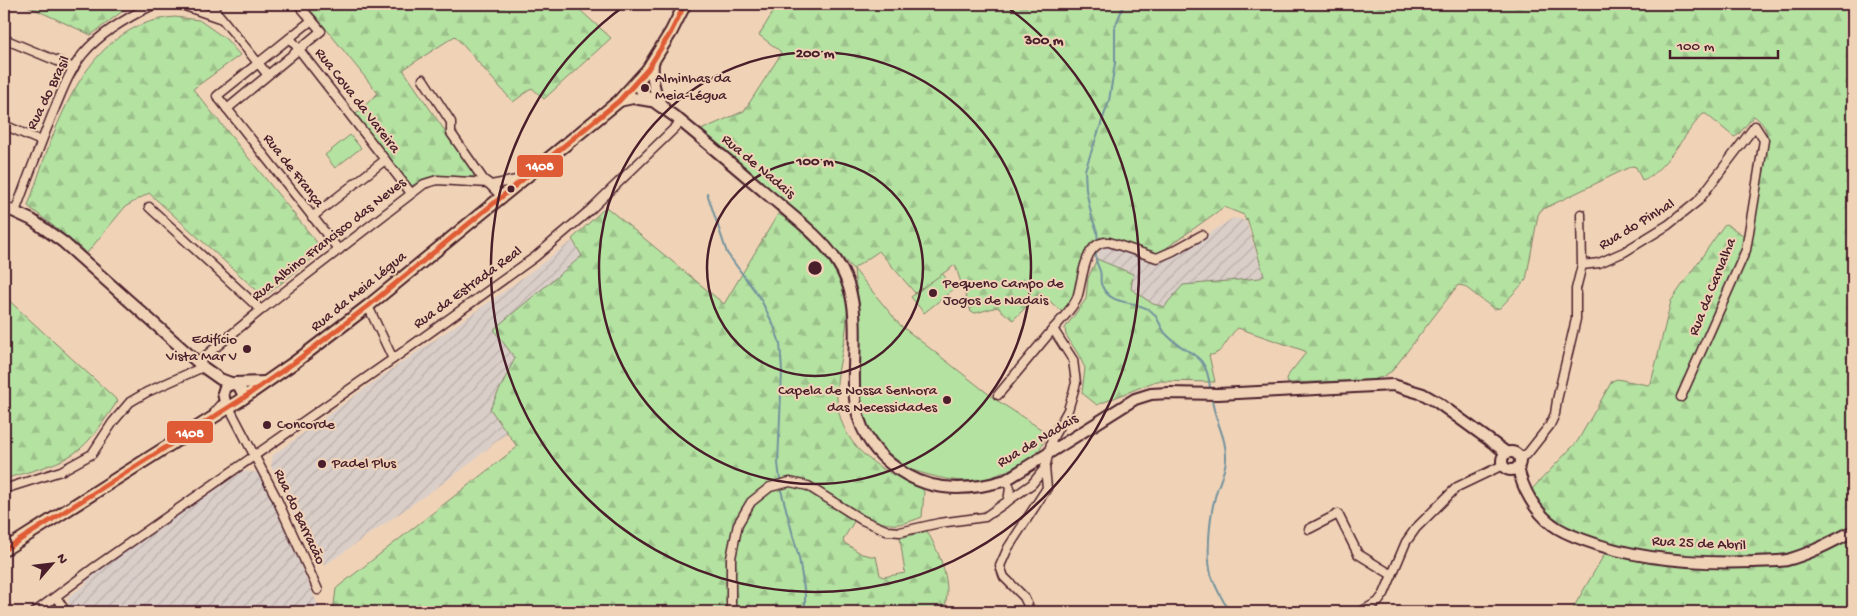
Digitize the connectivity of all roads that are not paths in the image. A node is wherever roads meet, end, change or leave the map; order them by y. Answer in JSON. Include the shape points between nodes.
{"nodes":[{"id":1,"x":148,"y":4,"type":"edge"},
{"id":2,"x":155,"y":4,"type":"edge"},
{"id":3,"x":179,"y":4,"type":"edge"},
{"id":4,"x":210,"y":4,"type":"edge"},
{"id":5,"x":298,"y":4,"type":"edge"},
{"id":6,"x":685,"y":4,"type":"edge"},
{"id":7,"x":140,"y":11,"type":"junction"},
{"id":8,"x":223,"y":19,"type":"junction"},
{"id":9,"x":312,"y":20,"type":"junction"},
{"id":10,"x":290,"y":38,"type":"junction"},
{"id":11,"x":4,"y":39,"type":"edge"},
{"id":12,"x":299,"y":49,"type":"junction"},
{"id":13,"x":653,"y":62,"type":"junction"},
{"id":14,"x":259,"y":63,"type":"junction"},
{"id":15,"x":74,"y":68,"type":"junction"},
{"id":16,"x":267,"y":74,"type":"junction"},
{"id":17,"x":640,"y":78,"type":"junction"},
{"id":18,"x":423,"y":79,"type":"dead end"},
{"id":19,"x":654,"y":97,"type":"junction"},
{"id":20,"x":620,"y":100,"type":"junction"},
{"id":21,"x":227,"y":109,"type":"junction"},
{"id":22,"x":681,"y":122,"type":"junction"},
{"id":23,"x":4,"y":125,"type":"edge"},
{"id":24,"x":1755,"y":126,"type":"joint"},
{"id":25,"x":41,"y":141,"type":"junction"},
{"id":26,"x":385,"y":160,"type":"junction"},
{"id":27,"x":524,"y":179,"type":"junction"},
{"id":28,"x":493,"y":184,"type":"junction"},
{"id":29,"x":412,"y":193,"type":"junction"},
{"id":30,"x":504,"y":195,"type":"junction"},
{"id":31,"x":4,"y":207,"type":"edge"},
{"id":32,"x":149,"y":207,"type":"dead end"},
{"id":33,"x":488,"y":208,"type":"junction"},
{"id":34,"x":15,"y":212,"type":"junction"},
{"id":35,"x":1581,"y":214,"type":"dead end"},
{"id":36,"x":312,"y":217,"type":"junction"},
{"id":37,"x":1202,"y":235,"type":"dead end"},
{"id":38,"x":339,"y":250,"type":"junction"},
{"id":39,"x":1582,"y":265,"type":"junction"},
{"id":40,"x":368,"y":306,"type":"junction"},
{"id":41,"x":262,"y":310,"type":"junction"},
{"id":42,"x":1054,"y":329,"type":"junction"},
{"id":43,"x":393,"y":359,"type":"junction"},
{"id":44,"x":200,"y":365,"type":"junction"},
{"id":45,"x":266,"y":382,"type":"junction"},
{"id":46,"x":234,"y":383,"type":"junction"},
{"id":47,"x":998,"y":395,"type":"dead end"},
{"id":48,"x":1681,"y":397,"type":"dead end"},
{"id":49,"x":242,"y":399,"type":"junction"},
{"id":50,"x":227,"y":405,"type":"junction"},
{"id":51,"x":1507,"y":453,"type":"junction"},
{"id":52,"x":1047,"y":454,"type":"junction"},
{"id":53,"x":255,"y":456,"type":"junction"},
{"id":54,"x":1519,"y":462,"type":"junction"},
{"id":55,"x":1504,"y":465,"type":"junction"},
{"id":56,"x":1045,"y":468,"type":"junction"},
{"id":57,"x":1006,"y":480,"type":"junction"},
{"id":58,"x":4,"y":490,"type":"edge"},
{"id":59,"x":1008,"y":501,"type":"junction"},
{"id":60,"x":1309,"y":529,"type":"dead end"},
{"id":61,"x":1853,"y":531,"type":"edge"},
{"id":62,"x":4,"y":550,"type":"edge"},
{"id":63,"x":1392,"y":575,"type":"junction"},
{"id":64,"x":318,"y":590,"type":"dead end"},
{"id":65,"x":56,"y":597,"type":"junction"},
{"id":66,"x":35,"y":612,"type":"edge"},
{"id":67,"x":66,"y":612,"type":"edge"},
{"id":68,"x":731,"y":612,"type":"edge"},
{"id":69,"x":1031,"y":612,"type":"edge"},
{"id":70,"x":1360,"y":612,"type":"edge"}],
"edges":[{"from":1,"to":7,"type":"street","name":"Rua do Brasil"},
{"from":2,"to":7,"type":"street","name":"Rua do Brasil"},
{"from":3,"to":8,"type":"street"},
{"from":4,"to":8,"type":"street"},
{"from":5,"to":9,"type":"street"},
{"from":6,"to":13,"type":"main road","name":"Rua da Meia Légua"},
{"from":7,"to":15,"type":"street","name":"Rua do Brasil","via":[[96,42]]},
{"from":8,"to":14,"type":"street"},
{"from":9,"to":10,"type":"street"},
{"from":9,"to":12,"type":"street","via":[[321,31]]},
{"from":10,"to":12,"type":"street","name":"Rua Cova da Vareira"},
{"from":10,"to":14,"type":"street"},
{"from":11,"to":15,"type":"street"},
{"from":12,"to":16,"type":"street"},
{"from":12,"to":26,"type":"street","name":"Rua Cova da Vareira"},
{"from":13,"to":17,"type":"main road","name":"Rua da Meia Légua"},
{"from":13,"to":19,"type":"street","name":"Rua de Nadais"},
{"from":14,"to":16,"type":"street"},
{"from":14,"to":21,"type":"street","via":[[217,96]]},
{"from":15,"to":25,"type":"street","name":"Rua do Brasil"},
{"from":16,"to":21,"type":"street"},
{"from":17,"to":19,"type":"street","name":"Rua de Nadais","via":[[642,92]]},
{"from":17,"to":20,"type":"main road","name":"Rua da Meia Légua"},
{"from":18,"to":28,"type":"street","via":[[451,122],[451,133],[483,179]]},
{"from":19,"to":20,"type":"street"},
{"from":19,"to":22,"type":"street","name":"Rua de Nadais"},
{"from":20,"to":27,"type":"main road","name":"Rua da Meia Légua"},
{"from":21,"to":36,"type":"street","name":"Rua de França"},
{"from":22,"to":43,"type":"street","name":"Rua da Estrada Real","via":[[590,210],[535,257]]},
{"from":22,"to":57,"type":"street","name":"Rua de Nadais","via":[[818,238],[838,262],[848,285],[855,318],[853,393],[857,413],[876,450],[892,466],[913,478],[946,488],[968,489]]},
{"from":23,"to":25,"type":"street"},
{"from":24,"to":39,"type":"street","name":"Rua do Pinhal","via":[[1698,201],[1668,225],[1616,256]]},
{"from":24,"to":48,"type":"street","name":"Rua da Carvalha","via":[[1764,140],[1746,250]]},
{"from":25,"to":34,"type":"street","name":"Rua do Brasil"},
{"from":26,"to":29,"type":"street","name":"Rua Cova da Vareira"},
{"from":26,"to":36,"type":"street"},
{"from":27,"to":28,"type":"street","name":"Rua Albino Francisco das Neves"},
{"from":27,"to":30,"type":"main road","name":"Rua da Meia Légua"},
{"from":28,"to":29,"type":"street","name":"Rua Albino Francisco das Neves","via":[[437,180]]},
{"from":28,"to":30,"type":"street"},
{"from":28,"to":33,"type":"street"},
{"from":29,"to":38,"type":"street","name":"Rua Albino Francisco das Neves"},
{"from":30,"to":33,"type":"main road","name":"Rua da Meia Légua"},
{"from":31,"to":34,"type":"street"},
{"from":32,"to":41,"type":"street"},
{"from":33,"to":40,"type":"main road","name":"Rua da Meia Légua"},
{"from":34,"to":44,"type":"street","via":[[63,242]]},
{"from":35,"to":39,"type":"street"},
{"from":36,"to":38,"type":"street","name":"Rua de França"},
{"from":37,"to":42,"type":"street","via":[[1157,258],[1102,241],[1096,245],[1083,271],[1077,298]]},
{"from":38,"to":41,"type":"street","name":"Rua Albino Francisco das Neves"},
{"from":39,"to":54,"type":"street","via":[[1576,289],[1576,319],[1555,414],[1550,426]]},
{"from":40,"to":43,"type":"street"},
{"from":40,"to":45,"type":"main road","name":"Rua da Meia Légua"},
{"from":41,"to":44,"type":"street","name":"Rua Albino Francisco das Neves"},
{"from":42,"to":47,"type":"street"},
{"from":42,"to":52,"type":"street","via":[[1073,360],[1076,383],[1068,410]]},
{"from":43,"to":53,"type":"street","name":"Rua da Estrada Real"},
{"from":44,"to":46,"type":"street","via":[[220,379]]},
{"from":44,"to":50,"type":"street"},
{"from":44,"to":58,"type":"street","name":"Rua Albino Francisco das Neves","via":[[130,402],[92,454],[62,471]]},
{"from":45,"to":46,"type":"street"},
{"from":45,"to":49,"type":"main road","name":"Rua da Meia Légua"},
{"from":46,"to":49,"type":"street","via":[[242,388]]},
{"from":46,"to":50,"type":"street","via":[[223,388]]},
{"from":49,"to":50,"type":"main road","name":"Rua da Meia Légua"},
{"from":50,"to":53,"type":"street"},
{"from":50,"to":62,"type":"main road","name":"Rua da Meia Légua"},
{"from":51,"to":52,"type":"street","name":"Rua de Nadais","via":[[1422,394],[1400,387],[1377,385],[1218,394],[1151,394],[1136,399]]},
{"from":51,"to":54,"type":"street","via":[[1516,453]]},
{"from":51,"to":55,"type":"street"},
{"from":52,"to":56,"type":"street"},
{"from":52,"to":57,"type":"street","name":"Rua de Nadais"},
{"from":53,"to":64,"type":"street","name":"Rua do Barracão"},
{"from":53,"to":65,"type":"street","name":"Rua da Estrada Real"},
{"from":54,"to":55,"type":"street","via":[[1511,470]]},
{"from":54,"to":61,"type":"street","name":"Rua 25 de Abril","via":[[1532,502],[1553,525],[1569,535],[1600,546],[1653,559],[1786,560]]},
{"from":55,"to":63,"type":"street","via":[[1457,487],[1416,528],[1406,542]]},
{"from":56,"to":59,"type":"street","via":[[1032,484]]},
{"from":56,"to":69,"type":"street","via":[[1047,488],[1000,566],[1004,577],[1024,597]]},
{"from":57,"to":59,"type":"street","via":[[1010,488]]},
{"from":59,"to":68,"type":"street","via":[[985,517],[900,532],[888,531],[862,520],[808,486],[790,482],[770,487],[751,502],[738,524],[731,558]]},
{"from":60,"to":63,"type":"street","via":[[1338,514],[1358,554]]},
{"from":63,"to":70,"type":"street","via":[[1378,602]]},
{"from":65,"to":66,"type":"street","name":"Rua da Estrada Real"},
{"from":65,"to":67,"type":"street"}]}
